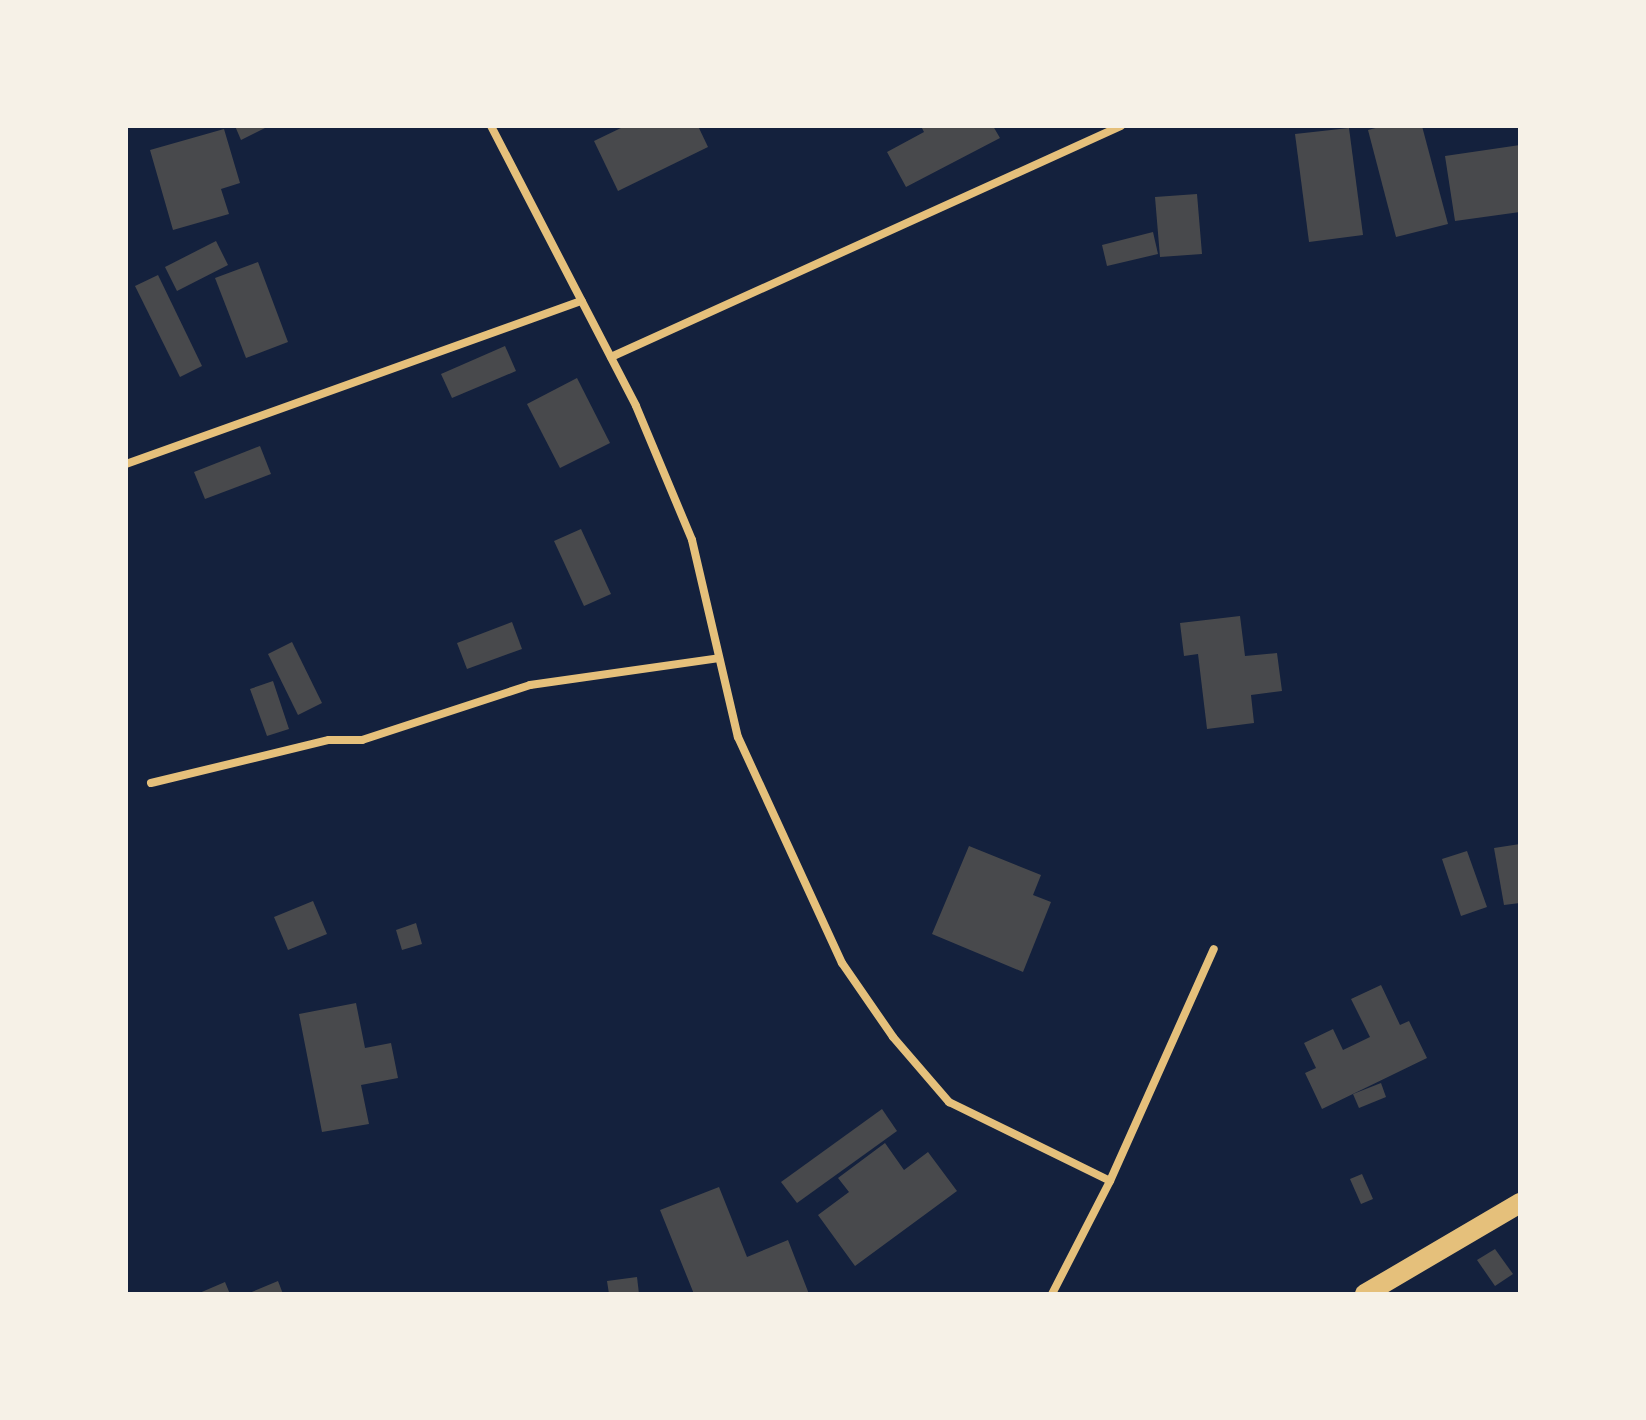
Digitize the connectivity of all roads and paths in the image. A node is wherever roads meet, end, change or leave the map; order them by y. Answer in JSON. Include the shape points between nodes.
{"nodes":[{"id":1,"x":491,"y":126,"type":"edge"},
{"id":2,"x":1121,"y":126,"type":"edge"},
{"id":3,"x":582,"y":301,"type":"junction"},
{"id":4,"x":611,"y":357,"type":"junction"},
{"id":5,"x":126,"y":464,"type":"edge"},
{"id":6,"x":719,"y":658,"type":"junction"},
{"id":7,"x":151,"y":783,"type":"dead end"},
{"id":8,"x":1214,"y":949,"type":"dead end"},
{"id":9,"x":1110,"y":1181,"type":"junction"},
{"id":10,"x":1520,"y":1203,"type":"edge"},
{"id":11,"x":1052,"y":1294,"type":"edge"},
{"id":12,"x":1365,"y":1294,"type":"edge"}],
"edges":[{"from":1,"to":3,"type":"street"},
{"from":2,"to":4,"type":"street"},
{"from":3,"to":4,"type":"street"},
{"from":3,"to":5,"type":"street"},
{"from":4,"to":6,"type":"street","via":[[692,540]]},
{"from":6,"to":7,"type":"street","via":[[530,685],[362,740],[329,740]]},
{"from":6,"to":9,"type":"street","via":[[738,737],[782,839],[842,963],[893,1037],[949,1102]]},
{"from":8,"to":9,"type":"street"},
{"from":9,"to":11,"type":"street"},
{"from":10,"to":12,"type":"main road"}]}
